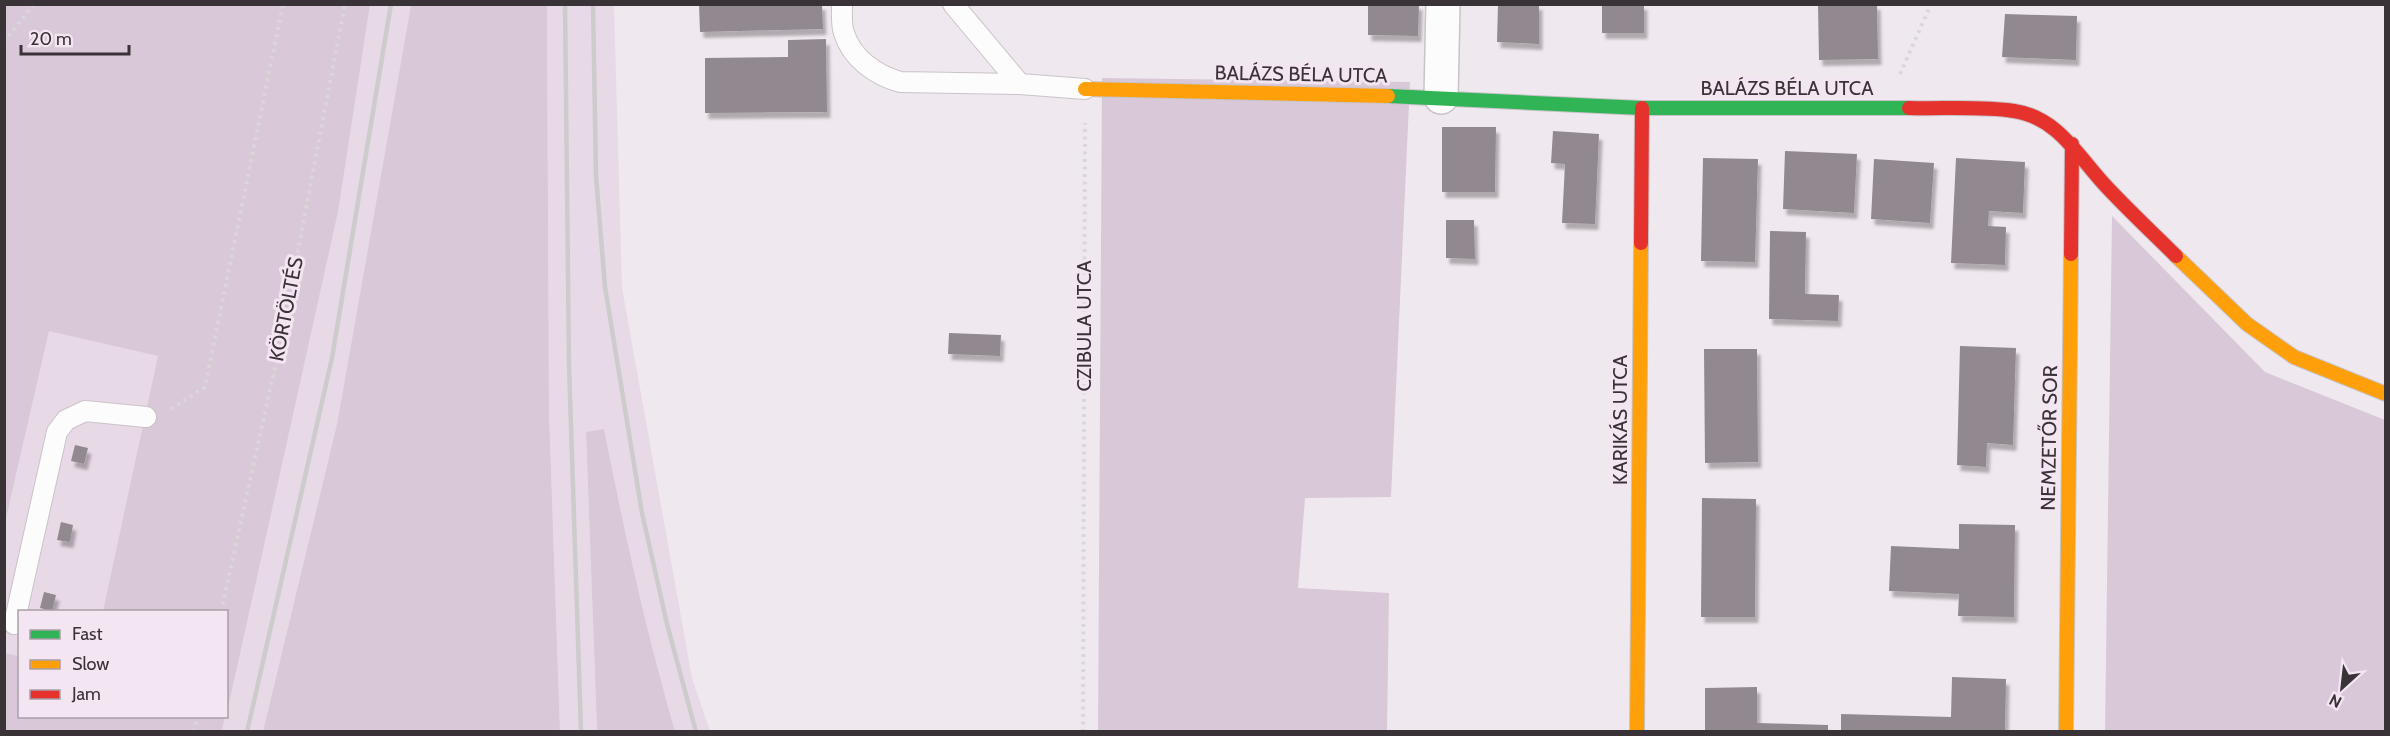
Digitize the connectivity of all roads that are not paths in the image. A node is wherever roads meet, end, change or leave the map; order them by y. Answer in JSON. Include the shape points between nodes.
{"nodes":[{"id":1,"x":842,"y":4,"type":"edge"},
{"id":2,"x":953,"y":4,"type":"edge"},
{"id":3,"x":1443,"y":4,"type":"edge"},
{"id":4,"x":1020,"y":84,"type":"junction"},
{"id":5,"x":1085,"y":89,"type":"joint"},
{"id":6,"x":1441,"y":97,"type":"junction"},
{"id":7,"x":1642,"y":108,"type":"junction"},
{"id":8,"x":2072,"y":144,"type":"junction"},
{"id":9,"x":2385,"y":394,"type":"edge"},
{"id":10,"x":146,"y":417,"type":"road end"},
{"id":11,"x":14,"y":624,"type":"dead end"},
{"id":12,"x":1637,"y":732,"type":"edge"},
{"id":13,"x":2066,"y":732,"type":"edge"}],
"edges":[{"from":1,"to":4,"type":"lane","via":[[844,33],[853,51],[882,76],[900,82]]},
{"from":2,"to":4,"type":"lane"},
{"from":3,"to":6,"type":"street"},
{"from":4,"to":5,"type":"lane"},
{"from":5,"to":6,"type":"street","name":"BALÁZS BÉLA UTCA"},
{"from":6,"to":7,"type":"street","name":"BALÁZS BÉLA UTCA"},
{"from":7,"to":8,"type":"street","name":"BALÁZS BÉLA UTCA","via":[[2016,111],[2046,124]]},
{"from":7,"to":12,"type":"street","name":"KARIKÁS UTCA"},
{"from":8,"to":9,"type":"street","name":"BALÁZS BÉLA UTCA","via":[[2103,183],[2247,324],[2294,357]]},
{"from":8,"to":13,"type":"street","name":"NEMZETŐR SOR"},
{"from":10,"to":11,"type":"lane","via":[[85,411],[66,420],[57,432]]}]}
